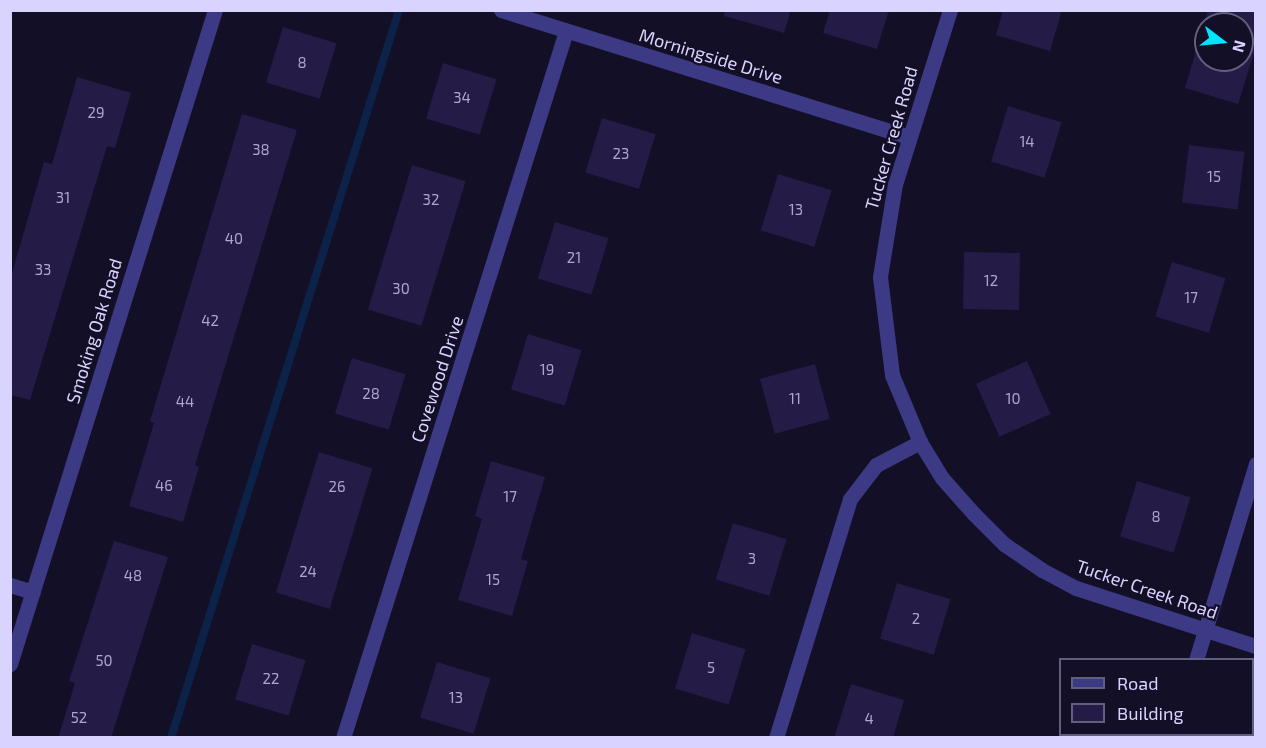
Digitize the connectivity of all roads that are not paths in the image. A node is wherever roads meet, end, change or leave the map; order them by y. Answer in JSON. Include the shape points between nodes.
{"nodes":[{"id":1,"x":214,"y":10,"type":"edge"},
{"id":2,"x":501,"y":10,"type":"edge"},
{"id":3,"x":950,"y":10,"type":"edge"},
{"id":4,"x":566,"y":31,"type":"junction"},
{"id":5,"x":910,"y":137,"type":"junction"},
{"id":6,"x":920,"y":442,"type":"junction"},
{"id":7,"x":1256,"y":464,"type":"edge"},
{"id":8,"x":10,"y":585,"type":"edge"},
{"id":9,"x":33,"y":592,"type":"junction"},
{"id":10,"x":1206,"y":630,"type":"junction"},
{"id":11,"x":1256,"y":646,"type":"edge"},
{"id":12,"x":1197,"y":658,"type":"edge"},
{"id":13,"x":10,"y":664,"type":"edge"},
{"id":14,"x":343,"y":738,"type":"edge"},
{"id":15,"x":776,"y":738,"type":"edge"}],
"edges":[{"from":1,"to":9,"type":"street","name":"Smoking Oak Road"},
{"from":2,"to":4,"type":"street","name":"Morningside Drive"},
{"from":3,"to":5,"type":"street","name":"Tucker Creek Road"},
{"from":4,"to":5,"type":"street","name":"Morningside Drive"},
{"from":4,"to":14,"type":"street","name":"Covewood Drive"},
{"from":5,"to":6,"type":"street","name":"Tucker Creek Road","via":[[885,230],[880,277],[892,375]]},
{"from":6,"to":10,"type":"street","name":"Tucker Creek Road","via":[[942,478],[974,514],[1004,544],[1042,570],[1076,588]]},
{"from":6,"to":15,"type":"street","via":[[876,465],[850,499]]},
{"from":7,"to":10,"type":"street"},
{"from":8,"to":9,"type":"street"},
{"from":9,"to":13,"type":"street","name":"Smoking Oak Road"},
{"from":10,"to":11,"type":"street","name":"Tucker Creek Road"},
{"from":10,"to":12,"type":"street"}]}
